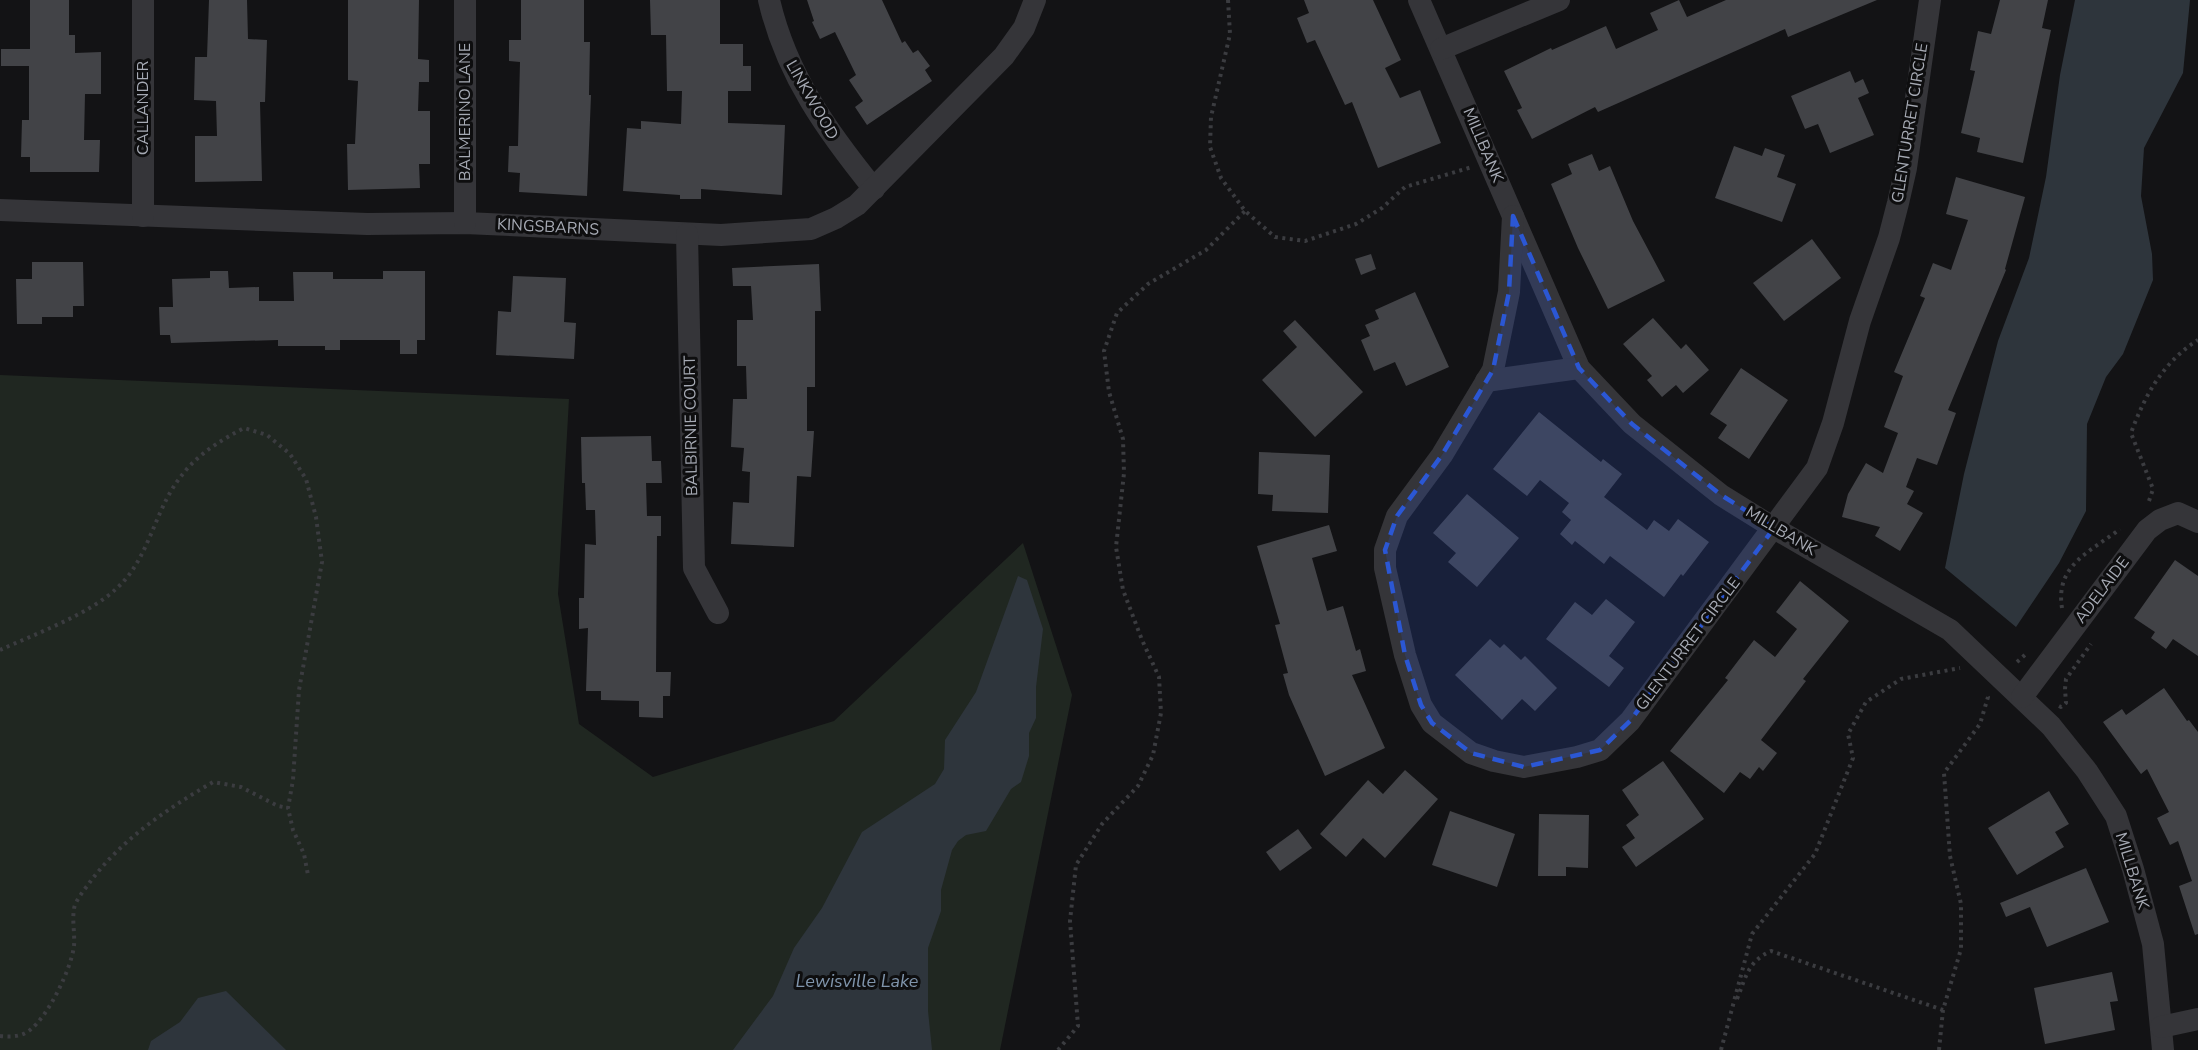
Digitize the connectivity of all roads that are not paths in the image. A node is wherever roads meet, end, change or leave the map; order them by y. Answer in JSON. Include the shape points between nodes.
{"nodes":[{"id":1,"x":143,"y":0,"type":"edge"},
{"id":2,"x":465,"y":0,"type":"edge"},
{"id":3,"x":769,"y":0,"type":"edge"},
{"id":4,"x":1035,"y":0,"type":"edge"},
{"id":5,"x":1419,"y":0,"type":"edge"},
{"id":6,"x":1559,"y":0,"type":"edge"},
{"id":7,"x":1930,"y":0,"type":"edge"},
{"id":8,"x":1441,"y":50,"type":"junction"},
{"id":9,"x":874,"y":189,"type":"junction"},
{"id":10,"x":0,"y":210,"type":"edge"},
{"id":11,"x":143,"y":216,"type":"junction"},
{"id":12,"x":1513,"y":216,"type":"junction"},
{"id":13,"x":465,"y":223,"type":"junction"},
{"id":14,"x":687,"y":234,"type":"junction"},
{"id":15,"x":1579,"y":368,"type":"junction"},
{"id":16,"x":1486,"y":381,"type":"junction"},
{"id":17,"x":2198,"y":522,"type":"edge"},
{"id":18,"x":1774,"y":528,"type":"junction"},
{"id":19,"x":718,"y":612,"type":"dead end"},
{"id":20,"x":2022,"y":697,"type":"junction"},
{"id":21,"x":2198,"y":1020,"type":"edge"},
{"id":22,"x":2161,"y":1027,"type":"junction"},
{"id":23,"x":2163,"y":1050,"type":"edge"},
{"id":24,"x":2175,"y":1050,"type":"edge"}],
"edges":[{"from":1,"to":11,"type":"street","name":"CALLANDER"},
{"from":2,"to":13,"type":"street","name":"BALMERINO LANE"},
{"from":3,"to":9,"type":"street","name":"LINKWOOD","via":[[779,38],[805,95]]},
{"from":4,"to":9,"type":"street","name":"KINGSBARNS","via":[[1018,37],[995,66]]},
{"from":5,"to":8,"type":"street","name":"MILLBANK"},
{"from":6,"to":8,"type":"street"},
{"from":7,"to":18,"type":"street","name":"GLENTURRET CIRCLE","via":[[1906,168],[1889,238],[1817,468]]},
{"from":8,"to":12,"type":"street","name":"MILLBANK"},
{"from":9,"to":14,"type":"street","name":"KINGSBARNS","via":[[846,212],[811,229],[721,236]]},
{"from":10,"to":11,"type":"street","name":"KINGSBARNS"},
{"from":11,"to":13,"type":"street","name":"KINGSBARNS","via":[[367,224]]},
{"from":12,"to":15,"type":"street","name":"MILLBANK"},
{"from":12,"to":16,"type":"street","name":"GLENTURRET CIRCLE","via":[[1509,292],[1493,370]]},
{"from":13,"to":14,"type":"street","name":"KINGSBARNS"},
{"from":14,"to":19,"type":"street","name":"BALBIRNIE COURT","via":[[694,568]]},
{"from":15,"to":16,"type":"street"},
{"from":15,"to":18,"type":"street","name":"MILLBANK","via":[[1632,424],[1721,495]]},
{"from":16,"to":18,"type":"street","name":"GLENTURRET CIRCLE","via":[[1442,455],[1397,516],[1384,550],[1405,655],[1421,705],[1432,723],[1471,753],[1524,767],[1600,750],[1630,721]]},
{"from":17,"to":20,"type":"street","name":"ADELAIDE","via":[[2178,513],[2147,530]]},
{"from":18,"to":20,"type":"street","name":"MILLBANK","via":[[1950,630]]},
{"from":20,"to":22,"type":"street","name":"MILLBANK","via":[[2087,771],[2116,816],[2153,944]]},
{"from":21,"to":22,"type":"street"},
{"from":22,"to":23,"type":"street","name":"MILLBANK"},
{"from":22,"to":24,"type":"street","name":"MILLBANK"}]}
